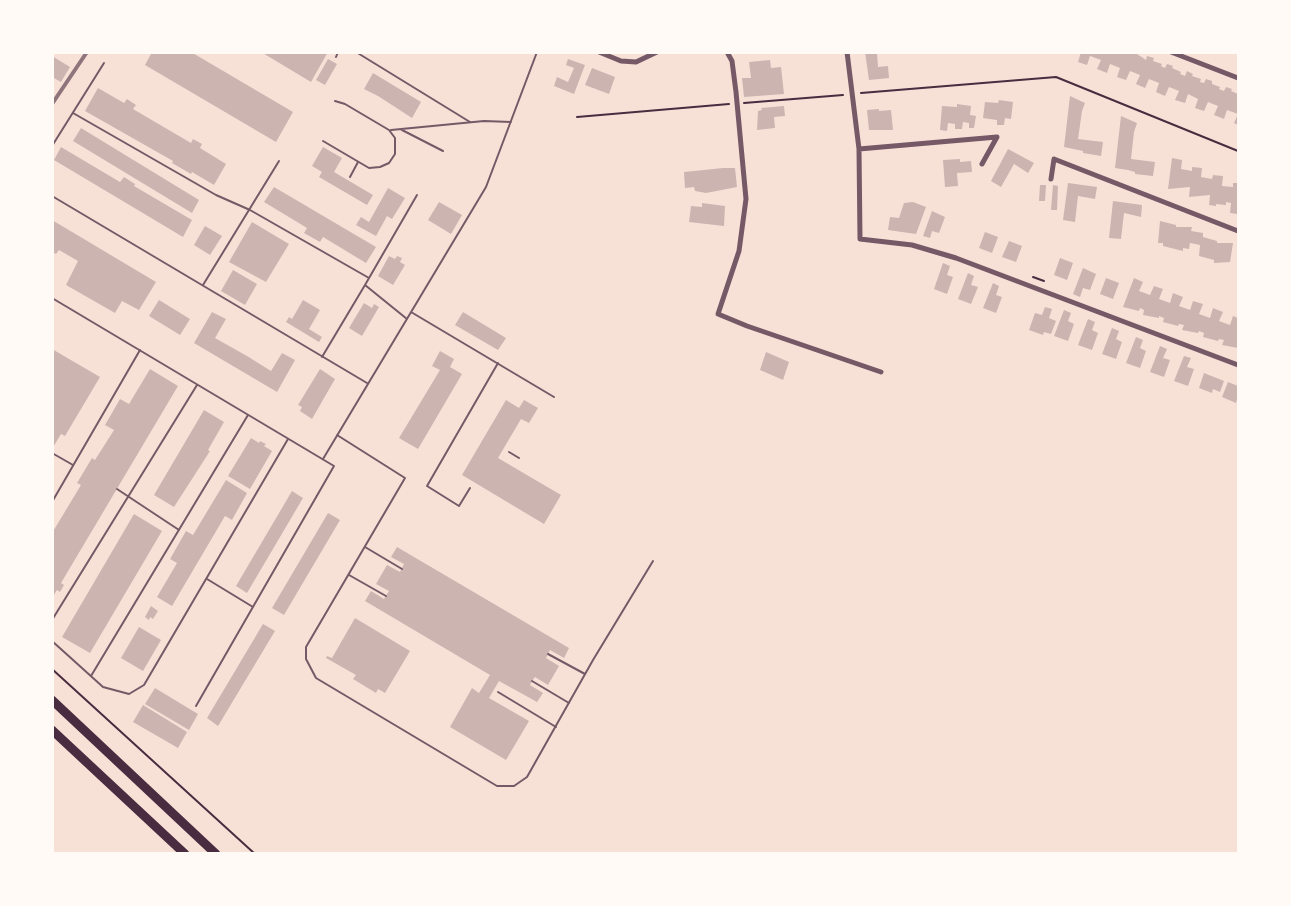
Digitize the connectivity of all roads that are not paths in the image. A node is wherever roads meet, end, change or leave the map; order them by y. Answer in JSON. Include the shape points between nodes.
{"nodes":[{"id":1,"x":338,"y":52,"type":"edge"},
{"id":2,"x":357,"y":52,"type":"edge"},
{"id":3,"x":537,"y":52,"type":"edge"},
{"id":4,"x":599,"y":52,"type":"edge"},
{"id":5,"x":657,"y":52,"type":"edge"},
{"id":6,"x":727,"y":52,"type":"edge"},
{"id":7,"x":847,"y":52,"type":"edge"},
{"id":8,"x":1173,"y":53,"type":"edge"},
{"id":9,"x":336,"y":57,"type":"dead end"},
{"id":10,"x":104,"y":63,"type":"dead end"},
{"id":11,"x":1239,"y":78,"type":"edge"},
{"id":12,"x":334,"y":101,"type":"dead end"},
{"id":13,"x":73,"y":113,"type":"junction"},
{"id":14,"x":470,"y":122,"type":"junction"},
{"id":15,"x":511,"y":122,"type":"junction"},
{"id":16,"x":389,"y":130,"type":"junction"},
{"id":17,"x":402,"y":130,"type":"junction"},
{"id":18,"x":323,"y":141,"type":"dead end"},
{"id":19,"x":52,"y":146,"type":"edge"},
{"id":20,"x":859,"y":149,"type":"junction"},
{"id":21,"x":443,"y":151,"type":"dead end"},
{"id":22,"x":279,"y":160,"type":"dead end"},
{"id":23,"x":358,"y":162,"type":"junction"},
{"id":24,"x":982,"y":164,"type":"dead end"},
{"id":25,"x":350,"y":177,"type":"dead end"},
{"id":26,"x":1051,"y":179,"type":"dead end"},
{"id":27,"x":417,"y":195,"type":"dead end"},
{"id":28,"x":52,"y":196,"type":"edge"},
{"id":29,"x":250,"y":210,"type":"junction"},
{"id":30,"x":1239,"y":231,"type":"edge"},
{"id":31,"x":369,"y":278,"type":"junction"},
{"id":32,"x":203,"y":285,"type":"junction"},
{"id":33,"x":365,"y":285,"type":"junction"},
{"id":34,"x":52,"y":298,"type":"edge"},
{"id":35,"x":411,"y":312,"type":"junction"},
{"id":36,"x":406,"y":319,"type":"junction"},
{"id":37,"x":140,"y":350,"type":"junction"},
{"id":38,"x":322,"y":357,"type":"junction"},
{"id":39,"x":498,"y":363,"type":"junction"},
{"id":40,"x":1239,"y":365,"type":"edge"},
{"id":41,"x":881,"y":372,"type":"dead end"},
{"id":42,"x":368,"y":384,"type":"junction"},
{"id":43,"x":197,"y":385,"type":"junction"},
{"id":44,"x":554,"y":397,"type":"dead end"},
{"id":45,"x":248,"y":415,"type":"junction"},
{"id":46,"x":337,"y":435,"type":"junction"},
{"id":47,"x":288,"y":439,"type":"junction"},
{"id":48,"x":509,"y":452,"type":"dead end"},
{"id":49,"x":52,"y":453,"type":"edge"},
{"id":50,"x":519,"y":458,"type":"dead end"},
{"id":51,"x":322,"y":459,"type":"junction"},
{"id":52,"x":74,"y":465,"type":"junction"},
{"id":53,"x":117,"y":489,"type":"dead end"},
{"id":54,"x":470,"y":489,"type":"dead end"},
{"id":55,"x":129,"y":496,"type":"junction"},
{"id":56,"x":52,"y":501,"type":"edge"},
{"id":57,"x":179,"y":530,"type":"junction"},
{"id":58,"x":365,"y":547,"type":"junction"},
{"id":59,"x":652,"y":561,"type":"dead end"},
{"id":60,"x":402,"y":569,"type":"dead end"},
{"id":61,"x":349,"y":575,"type":"junction"},
{"id":62,"x":207,"y":579,"type":"junction"},
{"id":63,"x":386,"y":596,"type":"dead end"},
{"id":64,"x":253,"y":607,"type":"junction"},
{"id":65,"x":52,"y":620,"type":"edge"},
{"id":66,"x":52,"y":641,"type":"edge"},
{"id":67,"x":548,"y":654,"type":"dead end"},
{"id":68,"x":585,"y":674,"type":"junction"},
{"id":69,"x":91,"y":676,"type":"junction"},
{"id":70,"x":532,"y":681,"type":"dead end"},
{"id":71,"x":498,"y":692,"type":"dead end"},
{"id":72,"x":52,"y":700,"type":"edge"},
{"id":73,"x":569,"y":703,"type":"junction"},
{"id":74,"x":196,"y":706,"type":"dead end"},
{"id":75,"x":556,"y":727,"type":"junction"},
{"id":76,"x":52,"y":730,"type":"edge"},
{"id":77,"x":185,"y":854,"type":"edge"},
{"id":78,"x":216,"y":854,"type":"edge"}],
"edges":[{"from":1,"to":9,"type":"lane"},
{"from":2,"to":14,"type":"lane"},
{"from":3,"to":15,"type":"lane"},
{"from":4,"to":5,"type":"street","via":[[636,62]]},
{"from":6,"to":41,"type":"street","via":[[732,61],[746,199],[739,251],[718,314]]},
{"from":7,"to":20,"type":"street"},
{"from":8,"to":11,"type":"street"},
{"from":10,"to":13,"type":"lane"},
{"from":12,"to":16,"type":"lane"},
{"from":13,"to":19,"type":"lane"},
{"from":13,"to":29,"type":"lane","via":[[216,195]]},
{"from":14,"to":15,"type":"lane"},
{"from":14,"to":17,"type":"lane"},
{"from":15,"to":35,"type":"lane","via":[[486,187]]},
{"from":16,"to":17,"type":"lane"},
{"from":16,"to":23,"type":"lane","via":[[396,148],[388,163],[369,168]]},
{"from":17,"to":21,"type":"lane"},
{"from":18,"to":23,"type":"lane"},
{"from":20,"to":24,"type":"street","via":[[997,137]]},
{"from":20,"to":40,"type":"street","via":[[860,239],[912,245],[956,258]]},
{"from":22,"to":29,"type":"lane"},
{"from":23,"to":25,"type":"lane"},
{"from":26,"to":30,"type":"street","via":[[1054,159]]},
{"from":27,"to":31,"type":"lane"},
{"from":28,"to":32,"type":"lane"},
{"from":29,"to":31,"type":"lane"},
{"from":29,"to":32,"type":"lane"},
{"from":31,"to":33,"type":"lane"},
{"from":32,"to":38,"type":"lane"},
{"from":33,"to":36,"type":"lane"},
{"from":33,"to":38,"type":"lane"},
{"from":34,"to":37,"type":"lane"},
{"from":35,"to":36,"type":"lane"},
{"from":35,"to":39,"type":"lane"},
{"from":36,"to":42,"type":"lane"},
{"from":37,"to":43,"type":"lane"},
{"from":37,"to":52,"type":"lane"},
{"from":38,"to":42,"type":"lane"},
{"from":39,"to":44,"type":"lane"},
{"from":39,"to":54,"type":"lane","via":[[427,486],[459,506]]},
{"from":42,"to":46,"type":"lane"},
{"from":43,"to":45,"type":"lane"},
{"from":43,"to":55,"type":"lane"},
{"from":45,"to":47,"type":"lane"},
{"from":45,"to":57,"type":"lane"},
{"from":46,"to":51,"type":"lane"},
{"from":46,"to":58,"type":"lane","via":[[405,478]]},
{"from":47,"to":51,"type":"lane"},
{"from":47,"to":62,"type":"lane"},
{"from":48,"to":50,"type":"lane"},
{"from":49,"to":52,"type":"lane"},
{"from":51,"to":64,"type":"lane","via":[[334,466]]},
{"from":52,"to":56,"type":"lane"},
{"from":53,"to":55,"type":"lane"},
{"from":55,"to":57,"type":"lane"},
{"from":55,"to":65,"type":"lane"},
{"from":57,"to":69,"type":"lane"},
{"from":58,"to":60,"type":"lane"},
{"from":58,"to":61,"type":"lane"},
{"from":59,"to":68,"type":"lane"},
{"from":61,"to":63,"type":"lane"},
{"from":61,"to":75,"type":"lane","via":[[306,648],[306,659],[316,678],[497,786],[514,786],[527,777]]},
{"from":62,"to":64,"type":"lane"},
{"from":62,"to":69,"type":"lane","via":[[144,685],[129,694],[103,687]]},
{"from":64,"to":74,"type":"lane"},
{"from":66,"to":69,"type":"lane"},
{"from":67,"to":68,"type":"lane"},
{"from":68,"to":73,"type":"lane"},
{"from":70,"to":73,"type":"lane"},
{"from":71,"to":75,"type":"lane"},
{"from":72,"to":78,"type":"highway"},
{"from":73,"to":75,"type":"lane"},
{"from":76,"to":77,"type":"highway"}]}
